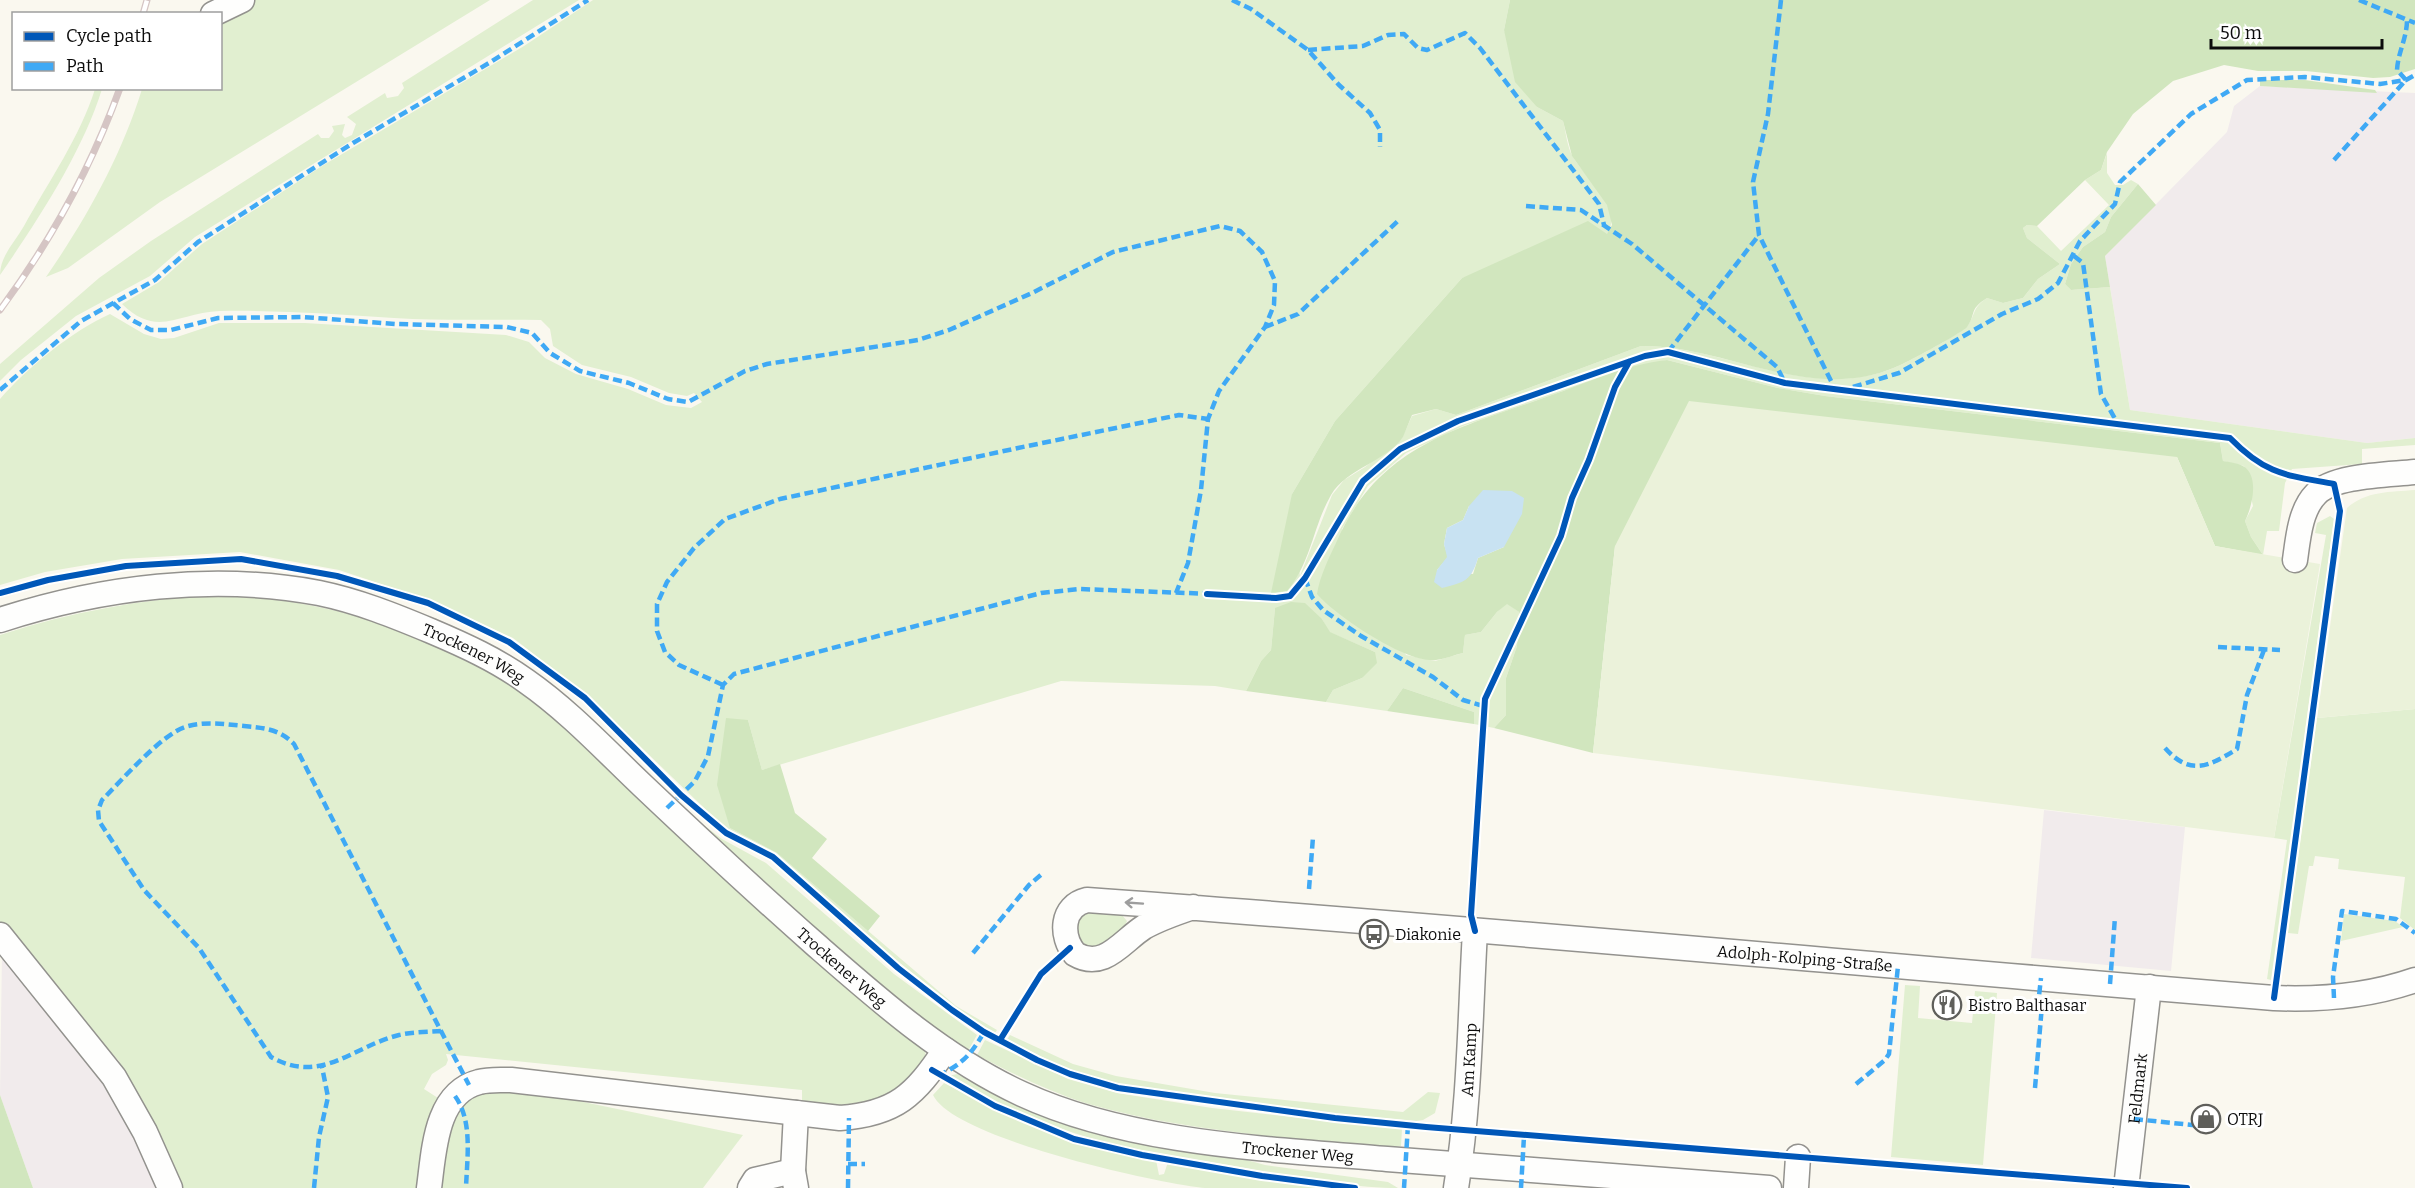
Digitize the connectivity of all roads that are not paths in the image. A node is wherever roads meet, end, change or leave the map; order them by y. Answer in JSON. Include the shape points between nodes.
{"nodes":[{"id":1,"x":242,"y":0,"type":"edge"},
{"id":2,"x":217,"y":12,"type":"edge"},
{"id":3,"x":2415,"y":472,"type":"edge"},
{"id":4,"x":2295,"y":560,"type":"dead end"},
{"id":5,"x":0,"y":620,"type":"edge"},
{"id":6,"x":1193,"y":907,"type":"junction"},
{"id":7,"x":1474,"y":931,"type":"junction"},
{"id":8,"x":0,"y":935,"type":"edge"},
{"id":9,"x":2415,"y":980,"type":"edge"},
{"id":10,"x":2149,"y":987,"type":"junction"},
{"id":11,"x":945,"y":1050,"type":"junction"},
{"id":12,"x":796,"y":1113,"type":"junction"},
{"id":13,"x":1798,"y":1157,"type":"dead end"},
{"id":14,"x":1460,"y":1164,"type":"junction"},
{"id":15,"x":795,"y":1179,"type":"edge"},
{"id":16,"x":170,"y":1188,"type":"edge"},
{"id":17,"x":429,"y":1188,"type":"edge"},
{"id":18,"x":750,"y":1188,"type":"edge"},
{"id":19,"x":1456,"y":1188,"type":"edge"},
{"id":20,"x":1769,"y":1188,"type":"edge"},
{"id":21,"x":1796,"y":1188,"type":"edge"},
{"id":22,"x":2126,"y":1188,"type":"edge"}],
"edges":[{"from":1,"to":2,"type":"street"},
{"from":3,"to":4,"type":"street","via":[[2363,477],[2334,484],[2316,494],[2301,522]]},
{"from":5,"to":11,"type":"street","name":"Trockener Weg","via":[[38,608],[163,586],[265,585],[324,594],[470,647],[524,679],[566,713],[775,909],[874,996]]},
{"from":6,"to":6,"type":"street","name":"Adolph-Kolping-Straße","one_way":true,"via":[[1087,900],[1070,910],[1065,933],[1075,954],[1096,959],[1112,953],[1163,916]]},
{"from":6,"to":7,"type":"street","name":"Adolph-Kolping-Straße"},
{"from":7,"to":10,"type":"street","name":"Adolph-Kolping-Straße"},
{"from":7,"to":14,"type":"street","name":"Am Kamp","via":[[1472,1039]]},
{"from":8,"to":16,"type":"street","via":[[114,1077]]},
{"from":9,"to":10,"type":"street","name":"Adolph-Kolping-Straße","via":[[2360,995],[2301,999]]},
{"from":10,"to":22,"type":"street","name":"Feldmark"},
{"from":11,"to":12,"type":"street","via":[[920,1086],[887,1110],[840,1118]]},
{"from":11,"to":14,"type":"street","name":"Trockener Weg","via":[[1026,1096],[1076,1115],[1135,1130],[1311,1153]]},
{"from":12,"to":15,"type":"street"},
{"from":12,"to":17,"type":"street","via":[[511,1080],[479,1082],[455,1096],[445,1109]]},
{"from":13,"to":21,"type":"street"},
{"from":14,"to":19,"type":"street","name":"Am Kamp"},
{"from":14,"to":20,"type":"street","name":"Trockener Weg"},
{"from":15,"to":18,"type":"street","via":[[755,1180]]}]}
